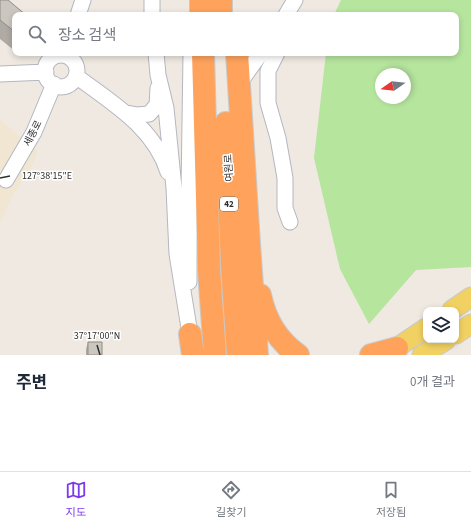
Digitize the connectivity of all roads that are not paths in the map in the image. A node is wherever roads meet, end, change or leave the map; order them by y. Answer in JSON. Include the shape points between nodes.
{"nodes":[{"id":1,"x":83,"y":0,"type":"edge"},
{"id":2,"x":152,"y":0,"type":"edge"},
{"id":3,"x":192,"y":0,"type":"edge"},
{"id":4,"x":201,"y":0,"type":"edge"},
{"id":5,"x":220,"y":0,"type":"edge"},
{"id":6,"x":235,"y":0,"type":"edge"},
{"id":7,"x":295,"y":0,"type":"edge"},
{"id":8,"x":306,"y":0,"type":"edge"},
{"id":9,"x":79,"y":12,"type":"edge"},
{"id":10,"x":152,"y":12,"type":"edge"},
{"id":11,"x":192,"y":12,"type":"edge"},
{"id":12,"x":201,"y":12,"type":"edge"},
{"id":13,"x":221,"y":12,"type":"edge"},
{"id":14,"x":235,"y":12,"type":"edge"},
{"id":15,"x":288,"y":12,"type":"edge"},
{"id":16,"x":300,"y":12,"type":"edge"},
{"id":17,"x":58,"y":56,"type":"edge"},
{"id":18,"x":68,"y":56,"type":"edge"},
{"id":19,"x":156,"y":56,"type":"edge"},
{"id":20,"x":191,"y":56,"type":"edge"},
{"id":21,"x":202,"y":56,"type":"edge"},
{"id":22,"x":223,"y":56,"type":"edge"},
{"id":23,"x":237,"y":56,"type":"edge"},
{"id":24,"x":259,"y":56,"type":"edge"},
{"id":25,"x":276,"y":56,"type":"edge"},
{"id":26,"x":46,"y":72,"type":"junction"},
{"id":27,"x":0,"y":74,"type":"edge"},
{"id":28,"x":158,"y":75,"type":"junction"},
{"id":29,"x":76,"y":76,"type":"junction"},
{"id":30,"x":54,"y":84,"type":"junction"},
{"id":31,"x":238,"y":85,"type":"junction"},
{"id":32,"x":125,"y":113,"type":"junction"},
{"id":33,"x":6,"y":180,"type":"dead end"},
{"id":34,"x":174,"y":188,"type":"junction"},
{"id":35,"x":290,"y":222,"type":"dead end"},
{"id":36,"x":248,"y":244,"type":"junction"},
{"id":37,"x":471,"y":297,"type":"edge"},
{"id":38,"x":456,"y":307,"type":"edge"},
{"id":39,"x":471,"y":324,"type":"edge"},
{"id":40,"x":423,"y":330,"type":"edge"},
{"id":41,"x":459,"y":332,"type":"edge"},
{"id":42,"x":441,"y":343,"type":"edge"},
{"id":43,"x":256,"y":349,"type":"edge"},
{"id":44,"x":190,"y":350,"type":"edge"},
{"id":45,"x":392,"y":352,"type":"edge"},
{"id":46,"x":216,"y":355,"type":"edge"},
{"id":47,"x":238,"y":355,"type":"edge"},
{"id":48,"x":298,"y":355,"type":"edge"},
{"id":49,"x":371,"y":355,"type":"edge"},
{"id":50,"x":422,"y":355,"type":"edge"}],
"edges":[{"from":1,"to":9,"type":"street"},
{"from":2,"to":10,"type":"street"},
{"from":3,"to":11,"type":"street"},
{"from":4,"to":12,"type":"highway"},
{"from":5,"to":13,"type":"highway"},
{"from":6,"to":14,"type":"highway"},
{"from":7,"to":15,"type":"street"},
{"from":8,"to":16,"type":"street"},
{"from":17,"to":26,"type":"street","via":[[48,62]]},
{"from":18,"to":29,"type":"street","via":[[76,66]]},
{"from":19,"to":28,"type":"street"},
{"from":20,"to":44,"type":"street","via":[[188,191]]},
{"from":21,"to":46,"type":"highway","number":"42","via":[[209,270]]},
{"from":22,"to":47,"type":"highway","name":"여원로","number":"42"},
{"from":23,"to":31,"type":"highway"},
{"from":24,"to":31,"type":"street"},
{"from":25,"to":35,"type":"street","via":[[268,71],[268,103],[278,138],[285,178],[285,208]]},
{"from":26,"to":27,"type":"street"},
{"from":26,"to":30,"type":"street"},
{"from":28,"to":32,"type":"street","via":[[157,104],[149,114]]},
{"from":28,"to":34,"type":"street","via":[[166,108]]},
{"from":29,"to":30,"type":"street","via":[[74,81],[65,86]]},
{"from":29,"to":32,"type":"street"},
{"from":30,"to":33,"type":"street","name":"세종로","via":[[34,132]]},
{"from":31,"to":36,"type":"highway"},
{"from":32,"to":34,"type":"street","via":[[151,138],[165,161]]},
{"from":34,"to":44,"type":"street","via":[[177,254]]},
{"from":36,"to":43,"type":"highway"},
{"from":36,"to":48,"type":"highway","via":[[261,299],[270,322],[280,339]]},
{"from":37,"to":38,"type":"main road"},
{"from":39,"to":41,"type":"main road"},
{"from":40,"to":45,"type":"main road"},
{"from":42,"to":50,"type":"main road"},
{"from":45,"to":49,"type":"highway"}]}
